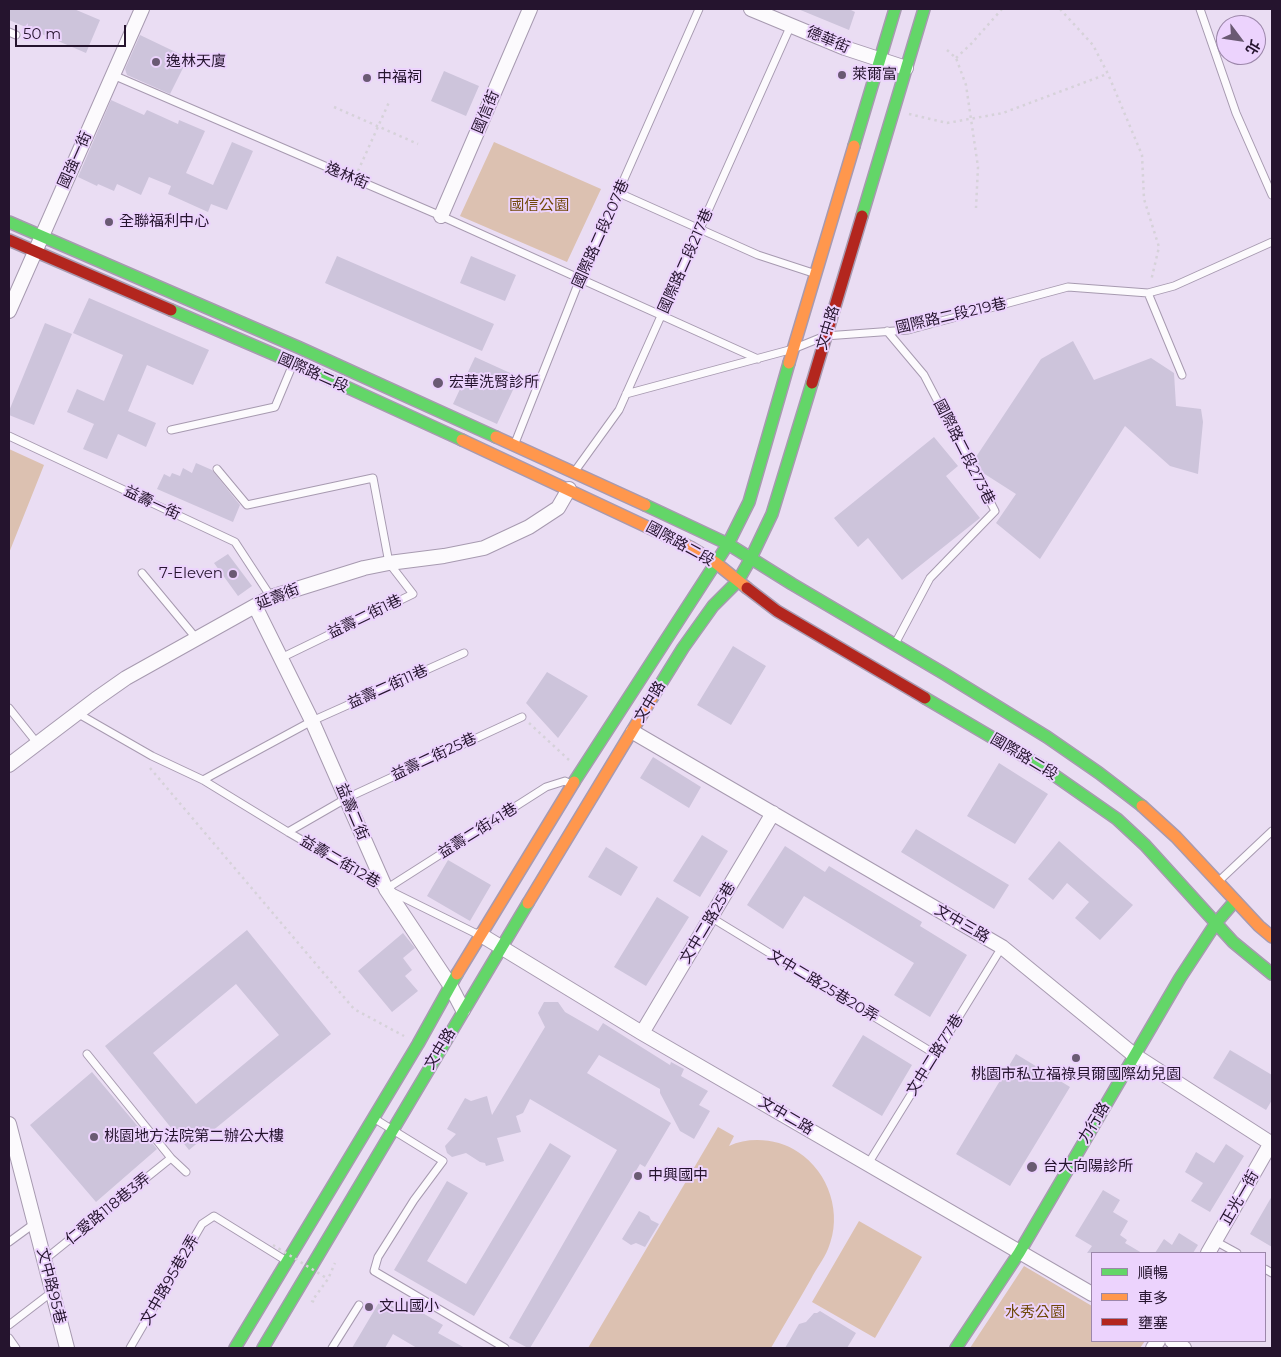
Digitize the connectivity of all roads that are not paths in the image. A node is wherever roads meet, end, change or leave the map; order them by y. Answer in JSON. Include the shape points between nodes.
{"nodes":[{"id":1,"x":142,"y":9,"type":"edge"},
{"id":2,"x":530,"y":9,"type":"edge"},
{"id":3,"x":699,"y":9,"type":"edge"},
{"id":4,"x":751,"y":9,"type":"edge"},
{"id":5,"x":895,"y":9,"type":"edge"},
{"id":6,"x":924,"y":9,"type":"edge"},
{"id":7,"x":1200,"y":9,"type":"edge"},
{"id":8,"x":791,"y":25,"type":"junction"},
{"id":9,"x":9,"y":32,"type":"edge"},
{"id":10,"x":16,"y":35,"type":"dead end"},
{"id":11,"x":880,"y":60,"type":"junction"},
{"id":12,"x":906,"y":68,"type":"junction"},
{"id":13,"x":113,"y":75,"type":"junction"},
{"id":14,"x":619,"y":193,"type":"junction"},
{"id":15,"x":1272,"y":194,"type":"edge"},
{"id":16,"x":441,"y":216,"type":"junction"},
{"id":17,"x":9,"y":222,"type":"edge"},
{"id":18,"x":701,"y":229,"type":"junction"},
{"id":19,"x":42,"y":236,"type":"junction"},
{"id":20,"x":9,"y":240,"type":"edge"},
{"id":21,"x":1272,"y":242,"type":"edge"},
{"id":22,"x":35,"y":251,"type":"junction"},
{"id":23,"x":816,"y":274,"type":"junction"},
{"id":24,"x":580,"y":280,"type":"junction"},
{"id":25,"x":1148,"y":293,"type":"junction"},
{"id":26,"x":9,"y":311,"type":"edge"},
{"id":27,"x":662,"y":315,"type":"junction"},
{"id":28,"x":887,"y":331,"type":"junction"},
{"id":29,"x":825,"y":336,"type":"junction"},
{"id":30,"x":793,"y":349,"type":"junction"},
{"id":31,"x":758,"y":359,"type":"junction"},
{"id":32,"x":294,"y":363,"type":"junction"},
{"id":33,"x":1182,"y":375,"type":"dead end"},
{"id":34,"x":626,"y":394,"type":"junction"},
{"id":35,"x":171,"y":430,"type":"dead end"},
{"id":36,"x":9,"y":436,"type":"edge"},
{"id":37,"x":514,"y":445,"type":"junction"},
{"id":38,"x":508,"y":461,"type":"junction"},
{"id":39,"x":217,"y":469,"type":"dead end"},
{"id":40,"x":574,"y":472,"type":"junction"},
{"id":41,"x":569,"y":489,"type":"junction"},
{"id":42,"x":728,"y":544,"type":"junction"},
{"id":43,"x":751,"y":558,"type":"junction"},
{"id":44,"x":389,"y":562,"type":"junction"},
{"id":45,"x":716,"y":562,"type":"junction"},
{"id":46,"x":142,"y":573,"type":"dead end"},
{"id":47,"x":738,"y":581,"type":"junction"},
{"id":48,"x":271,"y":597,"type":"junction"},
{"id":49,"x":254,"y":606,"type":"junction"},
{"id":50,"x":196,"y":638,"type":"junction"},
{"id":51,"x":895,"y":644,"type":"junction"},
{"id":52,"x":464,"y":653,"type":"dead end"},
{"id":53,"x":281,"y":658,"type":"junction"},
{"id":54,"x":9,"y":708,"type":"edge"},
{"id":55,"x":77,"y":713,"type":"junction"},
{"id":56,"x":522,"y":717,"type":"road end"},
{"id":57,"x":312,"y":721,"type":"junction"},
{"id":58,"x":633,"y":732,"type":"junction"},
{"id":59,"x":37,"y":742,"type":"junction"},
{"id":60,"x":9,"y":765,"type":"edge"},
{"id":61,"x":203,"y":780,"type":"junction"},
{"id":62,"x":572,"y":785,"type":"junction"},
{"id":63,"x":347,"y":798,"type":"junction"},
{"id":64,"x":773,"y":813,"type":"junction"},
{"id":65,"x":1272,"y":831,"type":"edge"},
{"id":66,"x":288,"y":832,"type":"junction"},
{"id":67,"x":1218,"y":882,"type":"junction"},
{"id":68,"x":386,"y":889,"type":"junction"},
{"id":69,"x":1236,"y":901,"type":"junction"},
{"id":70,"x":712,"y":918,"type":"junction"},
{"id":71,"x":1216,"y":923,"type":"junction"},
{"id":72,"x":481,"y":935,"type":"junction"},
{"id":73,"x":1272,"y":937,"type":"edge"},
{"id":74,"x":1002,"y":947,"type":"junction"},
{"id":75,"x":501,"y":948,"type":"junction"},
{"id":76,"x":1272,"y":974,"type":"edge"},
{"id":77,"x":450,"y":984,"type":"junction"},
{"id":78,"x":463,"y":1010,"type":"junction"},
{"id":79,"x":642,"y":1033,"type":"junction"},
{"id":80,"x":87,"y":1054,"type":"dead end"},
{"id":81,"x":935,"y":1054,"type":"junction"},
{"id":82,"x":1134,"y":1055,"type":"junction"},
{"id":83,"x":373,"y":1118,"type":"junction"},
{"id":84,"x":9,"y":1124,"type":"edge"},
{"id":85,"x":392,"y":1130,"type":"junction"},
{"id":86,"x":1272,"y":1144,"type":"edge"},
{"id":87,"x":11,"y":1147,"type":"edge"},
{"id":88,"x":171,"y":1158,"type":"junction"},
{"id":89,"x":868,"y":1164,"type":"junction"},
{"id":90,"x":186,"y":1172,"type":"dead end"},
{"id":91,"x":35,"y":1223,"type":"junction"},
{"id":92,"x":1215,"y":1240,"type":"junction"},
{"id":93,"x":9,"y":1242,"type":"edge"},
{"id":94,"x":1019,"y":1252,"type":"junction"},
{"id":95,"x":1209,"y":1252,"type":"edge"},
{"id":96,"x":1236,"y":1252,"type":"edge"},
{"id":97,"x":44,"y":1260,"type":"junction"},
{"id":98,"x":287,"y":1262,"type":"junction"},
{"id":99,"x":52,"y":1292,"type":"junction"},
{"id":100,"x":1091,"y":1293,"type":"edge"},
{"id":101,"x":359,"y":1305,"type":"dead end"},
{"id":102,"x":9,"y":1326,"type":"edge"},
{"id":103,"x":9,"y":1338,"type":"edge"},
{"id":104,"x":16,"y":1348,"type":"edge"},
{"id":105,"x":66,"y":1348,"type":"edge"},
{"id":106,"x":130,"y":1348,"type":"edge"},
{"id":107,"x":235,"y":1348,"type":"edge"},
{"id":108,"x":263,"y":1348,"type":"edge"},
{"id":109,"x":332,"y":1348,"type":"edge"},
{"id":110,"x":505,"y":1348,"type":"edge"},
{"id":111,"x":956,"y":1348,"type":"edge"}],
"edges":[{"from":1,"to":13,"type":"street","name":"國強一街"},
{"from":2,"to":16,"type":"street","name":"國信街"},
{"from":3,"to":14,"type":"lane","name":"國際路二段207巷"},
{"from":4,"to":8,"type":"street","name":"德華街"},
{"from":5,"to":11,"type":"street","name":"文中路"},
{"from":6,"to":12,"type":"street","name":"文中路"},
{"from":7,"to":15,"type":"lane","via":[[1236,113]]},
{"from":8,"to":11,"type":"street","name":"德華街"},
{"from":8,"to":18,"type":"lane","name":"國際路二段217巷"},
{"from":9,"to":10,"type":"lane"},
{"from":11,"to":12,"type":"street","name":"德華街"},
{"from":11,"to":23,"type":"street","name":"文中路"},
{"from":12,"to":29,"type":"street","name":"文中路"},
{"from":13,"to":16,"type":"lane","name":"逸林街"},
{"from":13,"to":19,"type":"street","name":"國強一街"},
{"from":14,"to":18,"type":"lane"},
{"from":14,"to":24,"type":"lane","name":"國際路二段207巷"},
{"from":16,"to":24,"type":"lane","name":"逸林街"},
{"from":17,"to":19,"type":"street","name":"國際路二段"},
{"from":18,"to":23,"type":"lane","via":[[758,255]]},
{"from":18,"to":27,"type":"lane","name":"國際路二段217巷"},
{"from":19,"to":22,"type":"street","name":"國強一街"},
{"from":19,"to":37,"type":"street","name":"國際路二段"},
{"from":20,"to":22,"type":"street","name":"國際路二段"},
{"from":21,"to":25,"type":"lane","name":"國際路二段219巷","via":[[1174,286]]},
{"from":22,"to":26,"type":"street","name":"國強一街"},
{"from":22,"to":32,"type":"street","name":"國際路二段"},
{"from":23,"to":30,"type":"street","name":"文中路"},
{"from":24,"to":27,"type":"lane","name":"逸林街"},
{"from":24,"to":37,"type":"lane","name":"國際路二段207巷"},
{"from":25,"to":28,"type":"lane","name":"國際路二段219巷","via":[[1068,287],[908,330]]},
{"from":25,"to":33,"type":"lane"},
{"from":27,"to":31,"type":"lane","name":"逸林街"},
{"from":27,"to":34,"type":"lane","name":"國際路二段217巷"},
{"from":28,"to":29,"type":"lane","name":"國際路二段219巷"},
{"from":28,"to":51,"type":"lane","name":"國際路二段273巷","via":[[924,375],[995,512],[930,578]]},
{"from":29,"to":30,"type":"lane","name":"國際路二段219巷"},
{"from":29,"to":43,"type":"street","name":"文中路","via":[[772,514]]},
{"from":30,"to":31,"type":"lane","name":"國際路二段219巷"},
{"from":30,"to":42,"type":"street","name":"文中路","via":[[749,502]]},
{"from":31,"to":34,"type":"lane","name":"國際路二段219巷"},
{"from":32,"to":35,"type":"lane","via":[[274,407]]},
{"from":32,"to":38,"type":"street","name":"國際路二段"},
{"from":34,"to":40,"type":"lane","name":"國際路二段217巷","via":[[619,410]]},
{"from":36,"to":48,"type":"lane","name":"益壽一街","via":[[235,542]]},
{"from":37,"to":38,"type":"lane","name":"國際路二段207巷"},
{"from":37,"to":40,"type":"street","name":"國際路二段"},
{"from":38,"to":41,"type":"street","name":"國際路二段"},
{"from":39,"to":44,"type":"lane","via":[[246,505],[373,478]]},
{"from":40,"to":41,"type":"lane","name":"國際路二段217巷"},
{"from":40,"to":42,"type":"street","name":"國際路二段"},
{"from":41,"to":44,"type":"street","name":"延壽街","via":[[558,508],[529,527],[484,548]]},
{"from":41,"to":45,"type":"street","name":"國際路二段","via":[[682,542]]},
{"from":42,"to":43,"type":"street","name":"國際路二段"},
{"from":42,"to":45,"type":"street","name":"文中路"},
{"from":43,"to":47,"type":"street","name":"文中路"},
{"from":43,"to":51,"type":"street","name":"國際路二段"},
{"from":44,"to":48,"type":"street","name":"延壽街"},
{"from":44,"to":53,"type":"lane","name":"益壽二街1巷","via":[[413,594]]},
{"from":45,"to":47,"type":"street","name":"國際路二段"},
{"from":45,"to":62,"type":"street","name":"文中路"},
{"from":46,"to":50,"type":"lane"},
{"from":47,"to":58,"type":"street","name":"文中路","via":[[713,606],[683,648]]},
{"from":47,"to":71,"type":"street","name":"國際路二段","via":[[777,611],[1044,768],[1090,799],[1145,845]]},
{"from":48,"to":49,"type":"street","name":"延壽街"},
{"from":49,"to":50,"type":"street","name":"延壽街"},
{"from":49,"to":53,"type":"street","name":"益壽二街"},
{"from":50,"to":55,"type":"street","name":"延壽街","via":[[126,678]]},
{"from":51,"to":67,"type":"street","name":"國際路二段","via":[[1047,737],[1099,773],[1176,837]]},
{"from":52,"to":57,"type":"lane","name":"益壽二街11巷"},
{"from":53,"to":57,"type":"street","name":"益壽二街"},
{"from":54,"to":59,"type":"lane"},
{"from":55,"to":59,"type":"street","name":"延壽街"},
{"from":55,"to":61,"type":"lane","name":"益壽二街12巷","via":[[152,756]]},
{"from":56,"to":63,"type":"lane","name":"益壽二街25巷"},
{"from":57,"to":61,"type":"lane"},
{"from":57,"to":63,"type":"street","name":"益壽二街"},
{"from":58,"to":64,"type":"street","name":"文中三路"},
{"from":58,"to":75,"type":"street","name":"文中路"},
{"from":59,"to":60,"type":"street","name":"延壽街"},
{"from":61,"to":66,"type":"lane","name":"益壽二街12巷"},
{"from":62,"to":68,"type":"lane","name":"益壽二街41巷","via":[[565,781],[546,787]]},
{"from":62,"to":72,"type":"street","name":"文中路"},
{"from":63,"to":66,"type":"lane","name":"益壽二街25巷"},
{"from":63,"to":68,"type":"street","name":"益壽二街"},
{"from":64,"to":70,"type":"street","name":"文中二路25巷"},
{"from":64,"to":74,"type":"street","name":"文中三路"},
{"from":65,"to":67,"type":"lane"},
{"from":66,"to":68,"type":"lane","name":"益壽二街12巷"},
{"from":67,"to":69,"type":"street","name":"國際路二段"},
{"from":68,"to":72,"type":"lane","name":"益壽二街12巷"},
{"from":68,"to":77,"type":"street","name":"益壽二街"},
{"from":69,"to":71,"type":"street","name":"力行路"},
{"from":69,"to":73,"type":"street","name":"國際路二段"},
{"from":70,"to":79,"type":"street","name":"文中二路25巷"},
{"from":70,"to":81,"type":"lane","name":"文中二路25巷20弄"},
{"from":71,"to":76,"type":"street","name":"國際路二段","via":[[1233,942]]},
{"from":71,"to":82,"type":"street","name":"力行路"},
{"from":72,"to":75,"type":"street","name":"文中二路"},
{"from":72,"to":77,"type":"street","name":"文中路"},
{"from":74,"to":81,"type":"lane","name":"文中二路77巷"},
{"from":74,"to":82,"type":"street","name":"文中三路"},
{"from":75,"to":78,"type":"street","name":"文中路"},
{"from":75,"to":79,"type":"street","name":"文中二路"},
{"from":77,"to":78,"type":"street","name":"益壽二街"},
{"from":77,"to":83,"type":"street","name":"文中路"},
{"from":78,"to":85,"type":"street","name":"文中路"},
{"from":79,"to":89,"type":"street","name":"文中二路"},
{"from":80,"to":88,"type":"lane"},
{"from":81,"to":89,"type":"lane","name":"文中二路77巷"},
{"from":82,"to":86,"type":"street","name":"文中三路"},
{"from":82,"to":94,"type":"street","name":"力行路"},
{"from":83,"to":85,"type":"lane"},
{"from":83,"to":98,"type":"street","name":"文中路"},
{"from":84,"to":87,"type":"street","name":"文中路95巷"},
{"from":85,"to":108,"type":"street","name":"文中路"},
{"from":85,"to":110,"type":"lane","via":[[443,1162],[414,1200],[378,1257],[374,1271]]},
{"from":86,"to":92,"type":"street","name":"正光一街"},
{"from":87,"to":91,"type":"street","name":"文中路95巷"},
{"from":88,"to":90,"type":"lane"},
{"from":88,"to":97,"type":"lane","name":"仁愛路118巷3弄"},
{"from":89,"to":94,"type":"street","name":"文中二路"},
{"from":91,"to":93,"type":"lane"},
{"from":91,"to":97,"type":"street","name":"文中路95巷"},
{"from":92,"to":95,"type":"street","name":"正光一街"},
{"from":92,"to":96,"type":"lane"},
{"from":94,"to":100,"type":"street","name":"文中二路"},
{"from":94,"to":111,"type":"street","name":"力行路"},
{"from":97,"to":99,"type":"street","name":"文中路95巷"},
{"from":98,"to":106,"type":"lane","name":"文中路95巷2弄","via":[[214,1216],[202,1224]]},
{"from":98,"to":107,"type":"street","name":"文中路"},
{"from":99,"to":102,"type":"lane"},
{"from":99,"to":105,"type":"street","name":"文中路95巷"},
{"from":101,"to":109,"type":"lane"},
{"from":103,"to":104,"type":"lane"}]}
